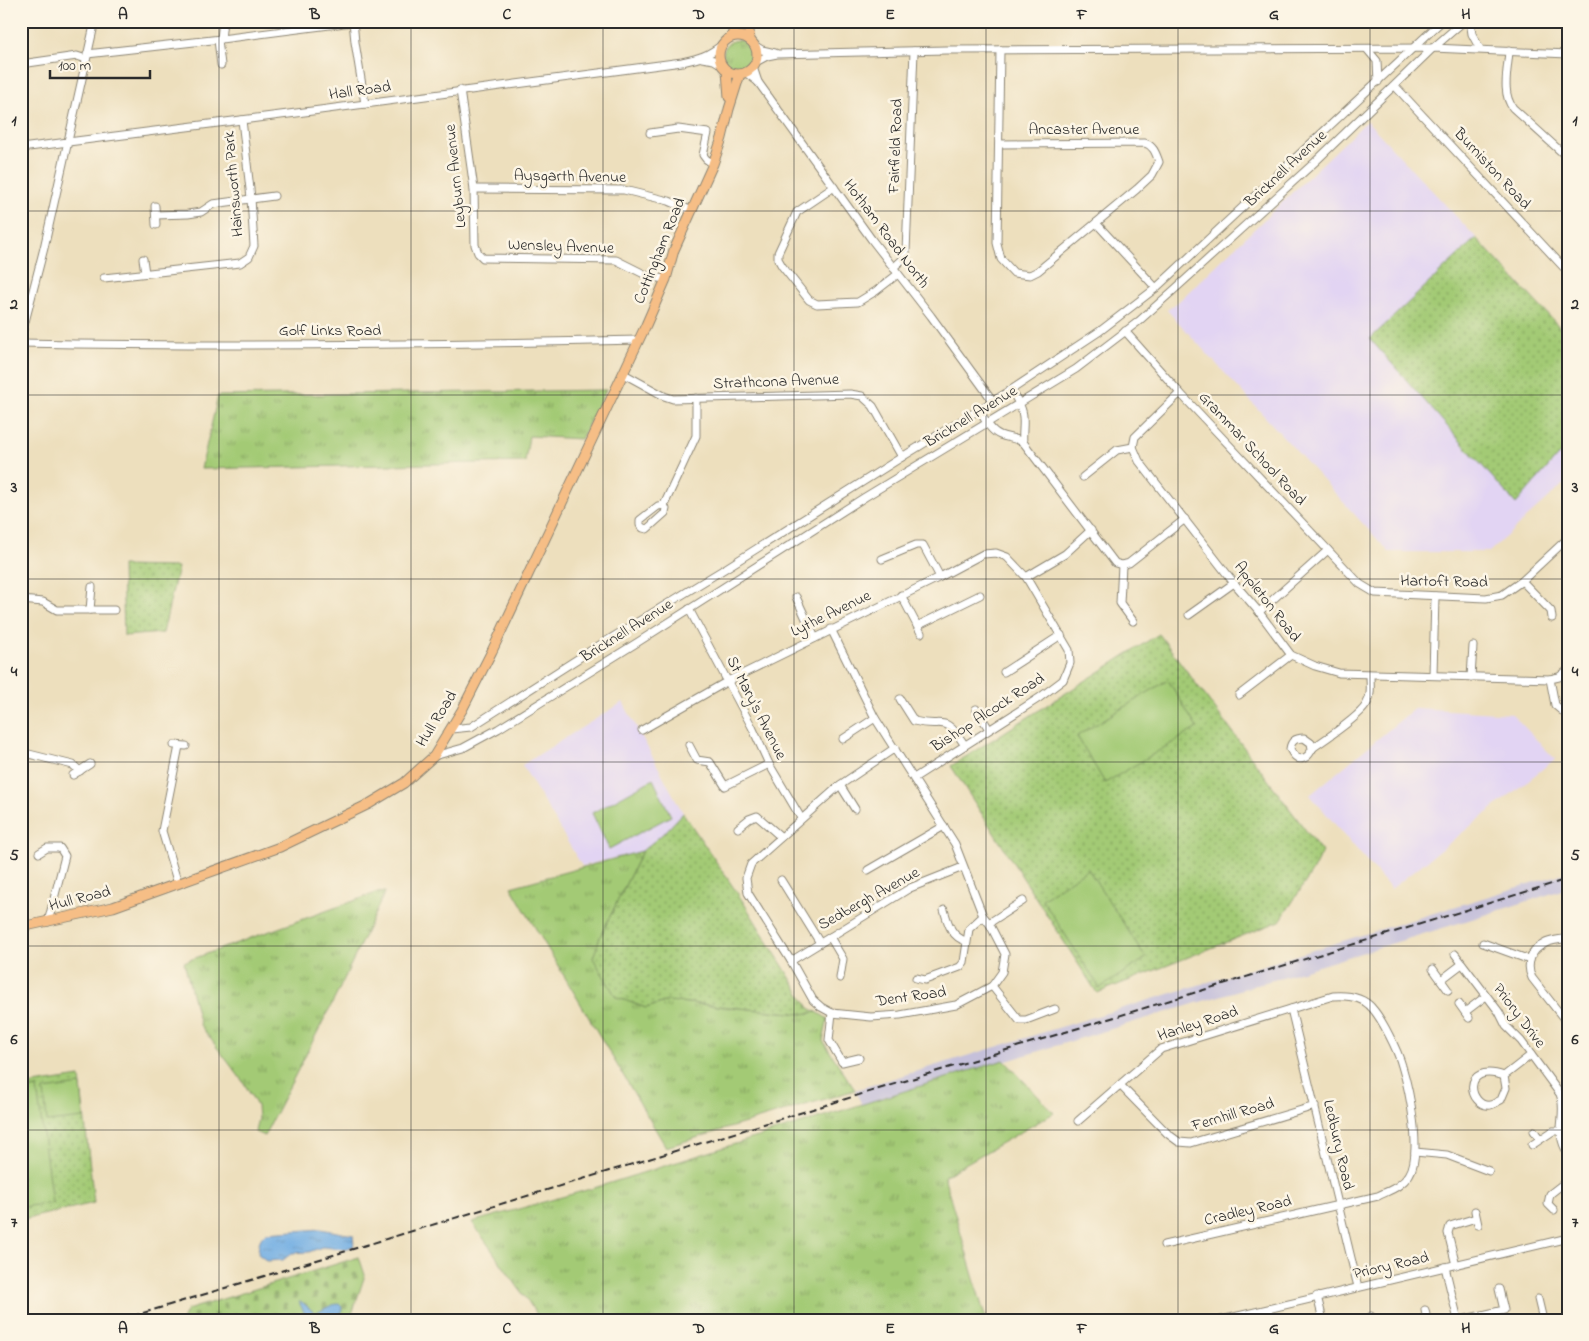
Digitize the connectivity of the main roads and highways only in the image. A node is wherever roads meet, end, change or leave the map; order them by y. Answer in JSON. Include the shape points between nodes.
{"nodes":[{"id":1,"x":738,"y":21,"type":"edge"},
{"id":2,"x":748,"y":21,"type":"edge"},
{"id":3,"x":731,"y":37,"type":"junction"},
{"id":4,"x":752,"y":43,"type":"junction"},
{"id":5,"x":725,"y":68,"type":"junction"},
{"id":6,"x":748,"y":69,"type":"junction"},
{"id":7,"x":728,"y":109,"type":"junction"},
{"id":8,"x":624,"y":374,"type":"joint"},
{"id":9,"x":21,"y":927,"type":"edge"}],
"edges":[{"from":1,"to":3,"type":"main road"},
{"from":2,"to":4,"type":"main road"},
{"from":3,"to":4,"type":"main road","via":[[741,36]]},
{"from":3,"to":5,"type":"main road","via":[[719,54]]},
{"from":4,"to":6,"type":"main road","via":[[757,53]]},
{"from":5,"to":6,"type":"main road","via":[[733,74]]},
{"from":5,"to":7,"type":"main road","name":"Cottingham Road","via":[[730,85]]},
{"from":6,"to":7,"type":"main road","name":"Cottingham Road"},
{"from":7,"to":8,"type":"main road","name":"Cottingham Road","via":[[713,164]]},
{"from":8,"to":9,"type":"main road","name":"Hull Road","via":[[495,644],[434,756],[404,783],[369,804],[280,847],[113,908]]}]}
